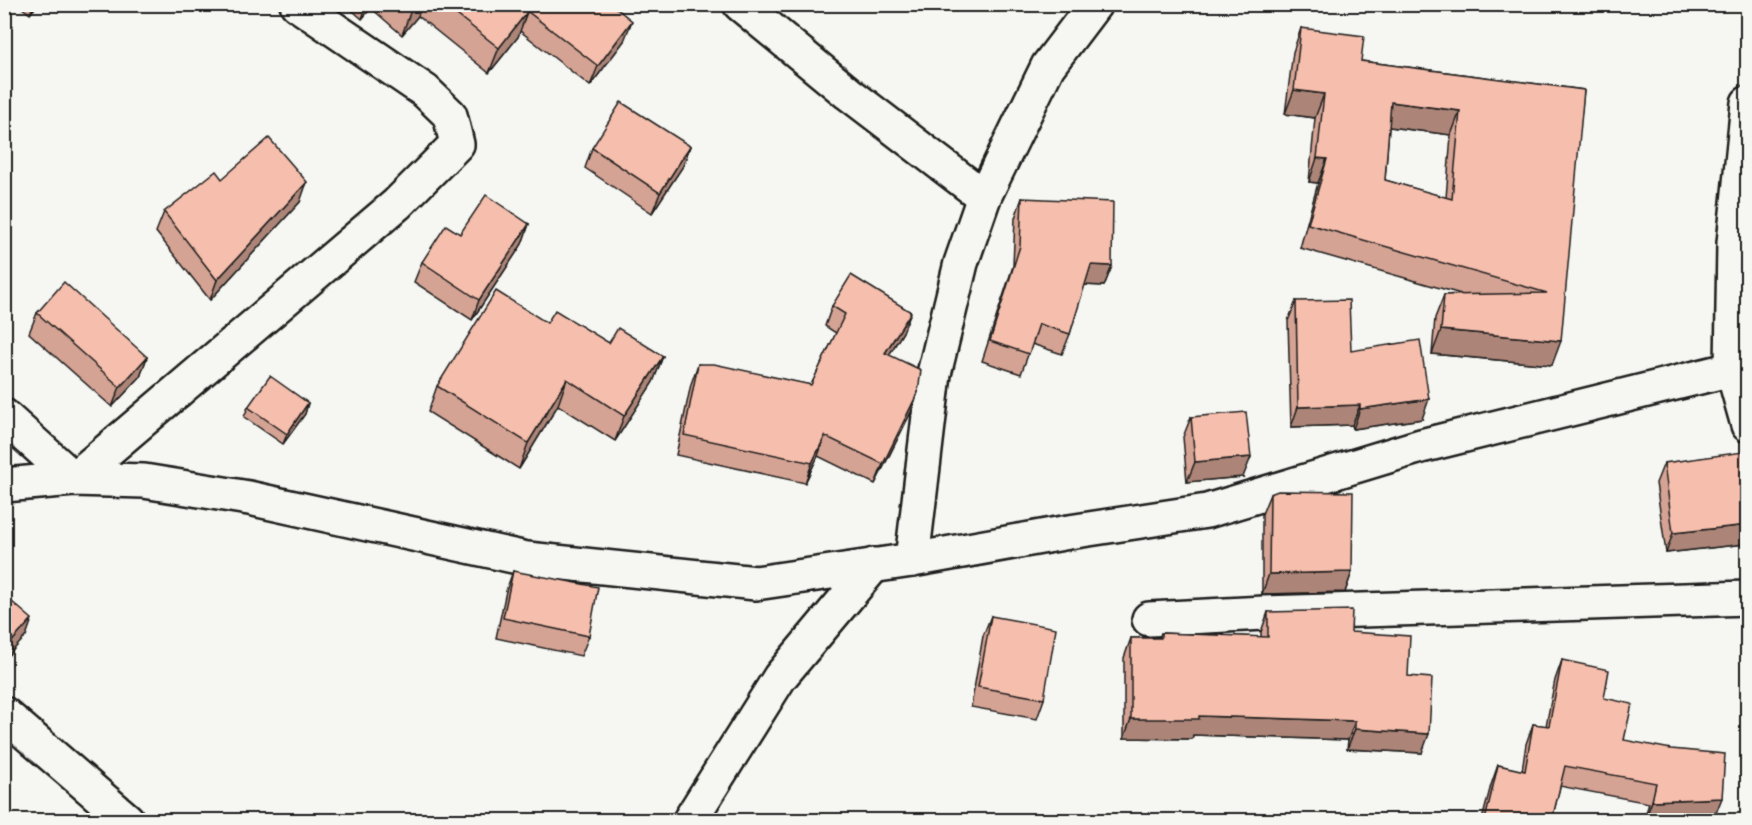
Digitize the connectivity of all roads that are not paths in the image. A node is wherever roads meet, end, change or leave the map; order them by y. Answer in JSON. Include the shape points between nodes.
{"nodes":[{"id":1,"x":297,"y":4,"type":"edge"},
{"id":2,"x":740,"y":4,"type":"edge"},
{"id":3,"x":1095,"y":4,"type":"edge"},
{"id":4,"x":1748,"y":103,"type":"edge"},
{"id":5,"x":984,"y":197,"type":"junction"},
{"id":6,"x":1740,"y":367,"type":"edge"},
{"id":7,"x":4,"y":416,"type":"edge"},
{"id":8,"x":1748,"y":425,"type":"edge"},
{"id":9,"x":74,"y":479,"type":"junction"},
{"id":10,"x":4,"y":485,"type":"edge"},
{"id":11,"x":912,"y":560,"type":"junction"},
{"id":12,"x":874,"y":565,"type":"junction"},
{"id":13,"x":1748,"y":598,"type":"edge"},
{"id":14,"x":1149,"y":620,"type":"dead end"},
{"id":15,"x":4,"y":714,"type":"edge"},
{"id":16,"x":127,"y":820,"type":"edge"},
{"id":17,"x":690,"y":820,"type":"edge"}],
"edges":[{"from":1,"to":9,"type":"street","via":[[425,91],[450,115],[457,144],[397,204]]},
{"from":2,"to":5,"type":"street"},
{"from":3,"to":5,"type":"street","via":[[1048,66]]},
{"from":4,"to":6,"type":"street","via":[[1734,243]]},
{"from":5,"to":11,"type":"street","via":[[961,263],[934,374]]},
{"from":6,"to":8,"type":"street"},
{"from":6,"to":11,"type":"street","via":[[1421,446],[1207,512]]},
{"from":7,"to":9,"type":"street"},
{"from":9,"to":10,"type":"street"},
{"from":9,"to":12,"type":"street","via":[[144,481],[249,498],[527,559],[756,583]]},
{"from":11,"to":12,"type":"street"},
{"from":12,"to":17,"type":"street","via":[[780,677]]},
{"from":13,"to":14,"type":"street"},
{"from":15,"to":16,"type":"street"}]}
